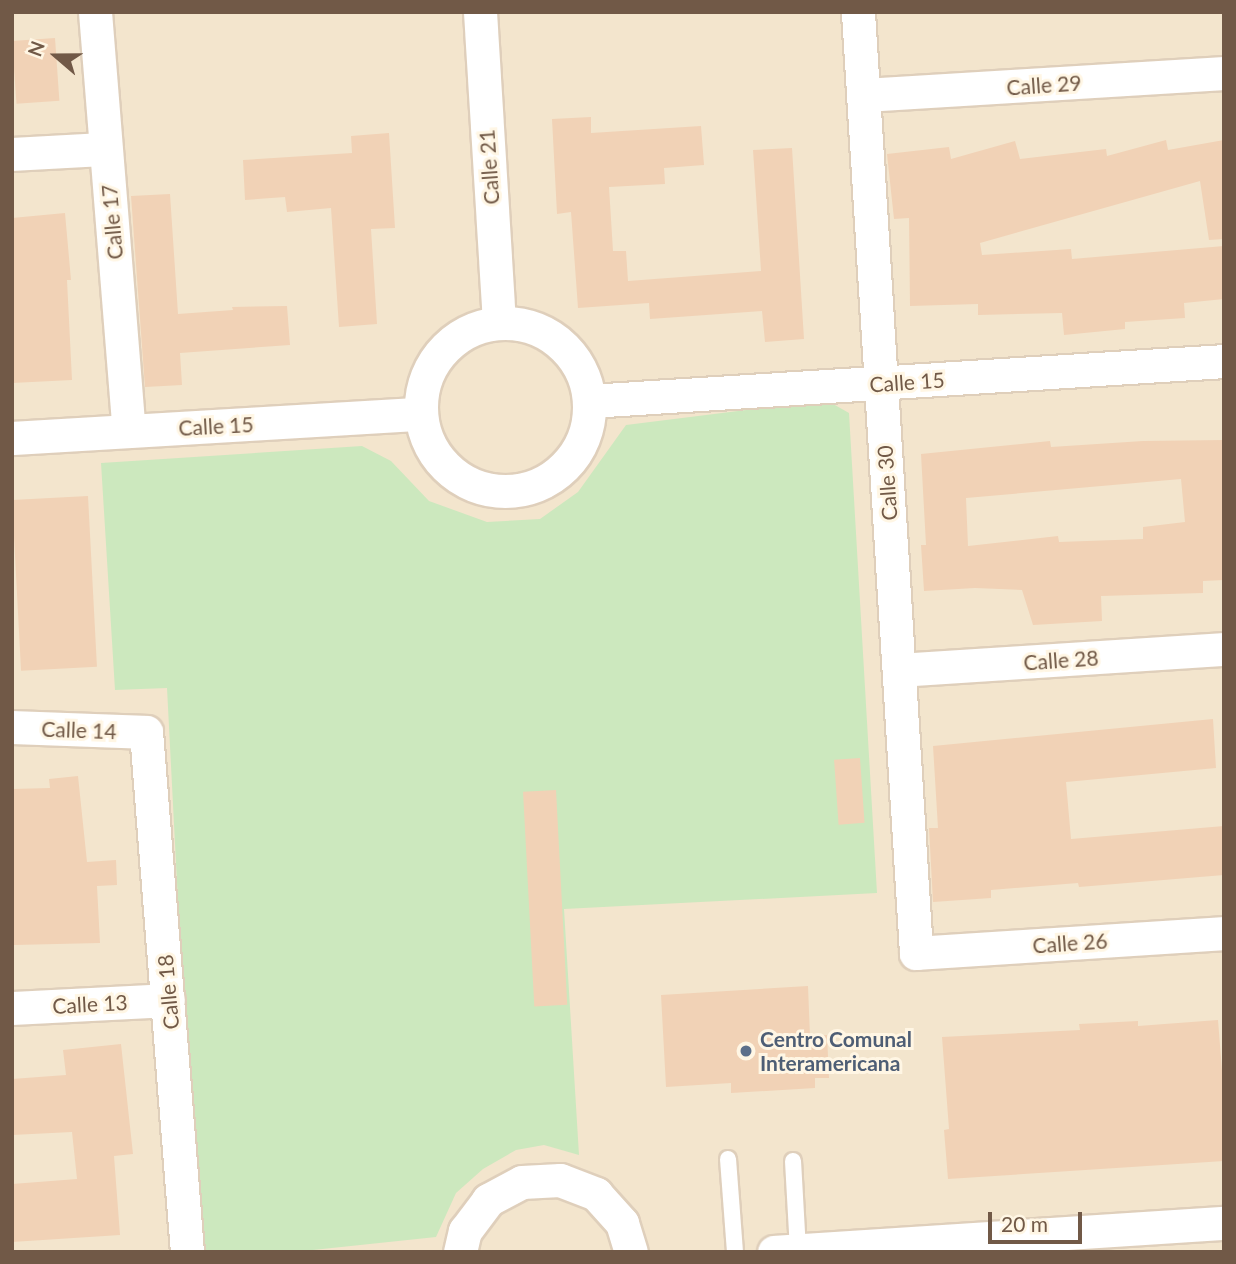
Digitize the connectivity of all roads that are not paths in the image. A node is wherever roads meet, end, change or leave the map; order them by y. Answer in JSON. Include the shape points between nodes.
{"nodes":[{"id":1,"x":95,"y":12,"type":"edge"},
{"id":2,"x":480,"y":12,"type":"edge"},
{"id":3,"x":858,"y":12,"type":"edge"},
{"id":4,"x":1224,"y":73,"type":"edge"},
{"id":5,"x":864,"y":95,"type":"junction"},
{"id":6,"x":106,"y":149,"type":"junction"},
{"id":7,"x":12,"y":154,"type":"edge"},
{"id":8,"x":499,"y":321,"type":"junction"},
{"id":9,"x":1224,"y":361,"type":"edge"},
{"id":10,"x":880,"y":384,"type":"junction"},
{"id":11,"x":589,"y":401,"type":"junction"},
{"id":12,"x":420,"y":414,"type":"junction"},
{"id":13,"x":130,"y":431,"type":"junction"},
{"id":14,"x":12,"y":438,"type":"edge"},
{"id":15,"x":1224,"y":649,"type":"edge"},
{"id":16,"x":899,"y":670,"type":"junction"},
{"id":17,"x":12,"y":727,"type":"edge"},
{"id":18,"x":146,"y":732,"type":"joint"},
{"id":19,"x":1224,"y":933,"type":"edge"},
{"id":20,"x":916,"y":953,"type":"joint"},
{"id":21,"x":168,"y":1000,"type":"junction"},
{"id":22,"x":12,"y":1008,"type":"edge"},
{"id":23,"x":728,"y":1159,"type":"dead end"},
{"id":24,"x":793,"y":1161,"type":"dead end"},
{"id":25,"x":1224,"y":1223,"type":"edge"},
{"id":26,"x":936,"y":1247,"type":"edge"},
{"id":27,"x":786,"y":1251,"type":"edge"},
{"id":28,"x":187,"y":1252,"type":"edge"},
{"id":29,"x":460,"y":1252,"type":"edge"},
{"id":30,"x":631,"y":1252,"type":"edge"},
{"id":31,"x":734,"y":1252,"type":"edge"}],
"edges":[{"from":1,"to":6,"type":"street","name":"Calle 17"},
{"from":2,"to":8,"type":"street","name":"Calle 21"},
{"from":3,"to":5,"type":"street","name":"Calle 30"},
{"from":4,"to":5,"type":"street","name":"Calle 29"},
{"from":5,"to":10,"type":"street","name":"Calle 30"},
{"from":6,"to":7,"type":"street"},
{"from":6,"to":13,"type":"street","name":"Calle 17"},
{"from":8,"to":11,"type":"street","via":[[526,324],[550,335],[570,352],[583,375]]},
{"from":8,"to":12,"type":"street","via":[[467,330],[440,351],[424,381]]},
{"from":9,"to":10,"type":"street","name":"Calle 15"},
{"from":10,"to":11,"type":"street","name":"Calle 15"},
{"from":10,"to":16,"type":"street","name":"Calle 30"},
{"from":11,"to":12,"type":"street","via":[[586,430],[573,457],[552,477],[525,489],[496,491],[477,486],[444,466],[427,442]]},
{"from":12,"to":13,"type":"street","name":"Calle 15"},
{"from":13,"to":14,"type":"street","name":"Calle 15"},
{"from":15,"to":16,"type":"street","name":"Calle 28"},
{"from":16,"to":20,"type":"street","name":"Calle 30"},
{"from":17,"to":18,"type":"street","name":"Calle 14"},
{"from":18,"to":21,"type":"street","name":"Calle 18"},
{"from":19,"to":20,"type":"street","name":"Calle 26"},
{"from":21,"to":22,"type":"street","name":"Calle 13"},
{"from":21,"to":28,"type":"street","name":"Calle 18"},
{"from":23,"to":31,"type":"lane"},
{"from":24,"to":27,"type":"lane"},
{"from":25,"to":26,"type":"street"},
{"from":26,"to":27,"type":"street"},
{"from":29,"to":30,"type":"street","via":[[464,1231],[488,1200],[522,1182],[560,1180],[596,1194],[622,1223]]}]}
